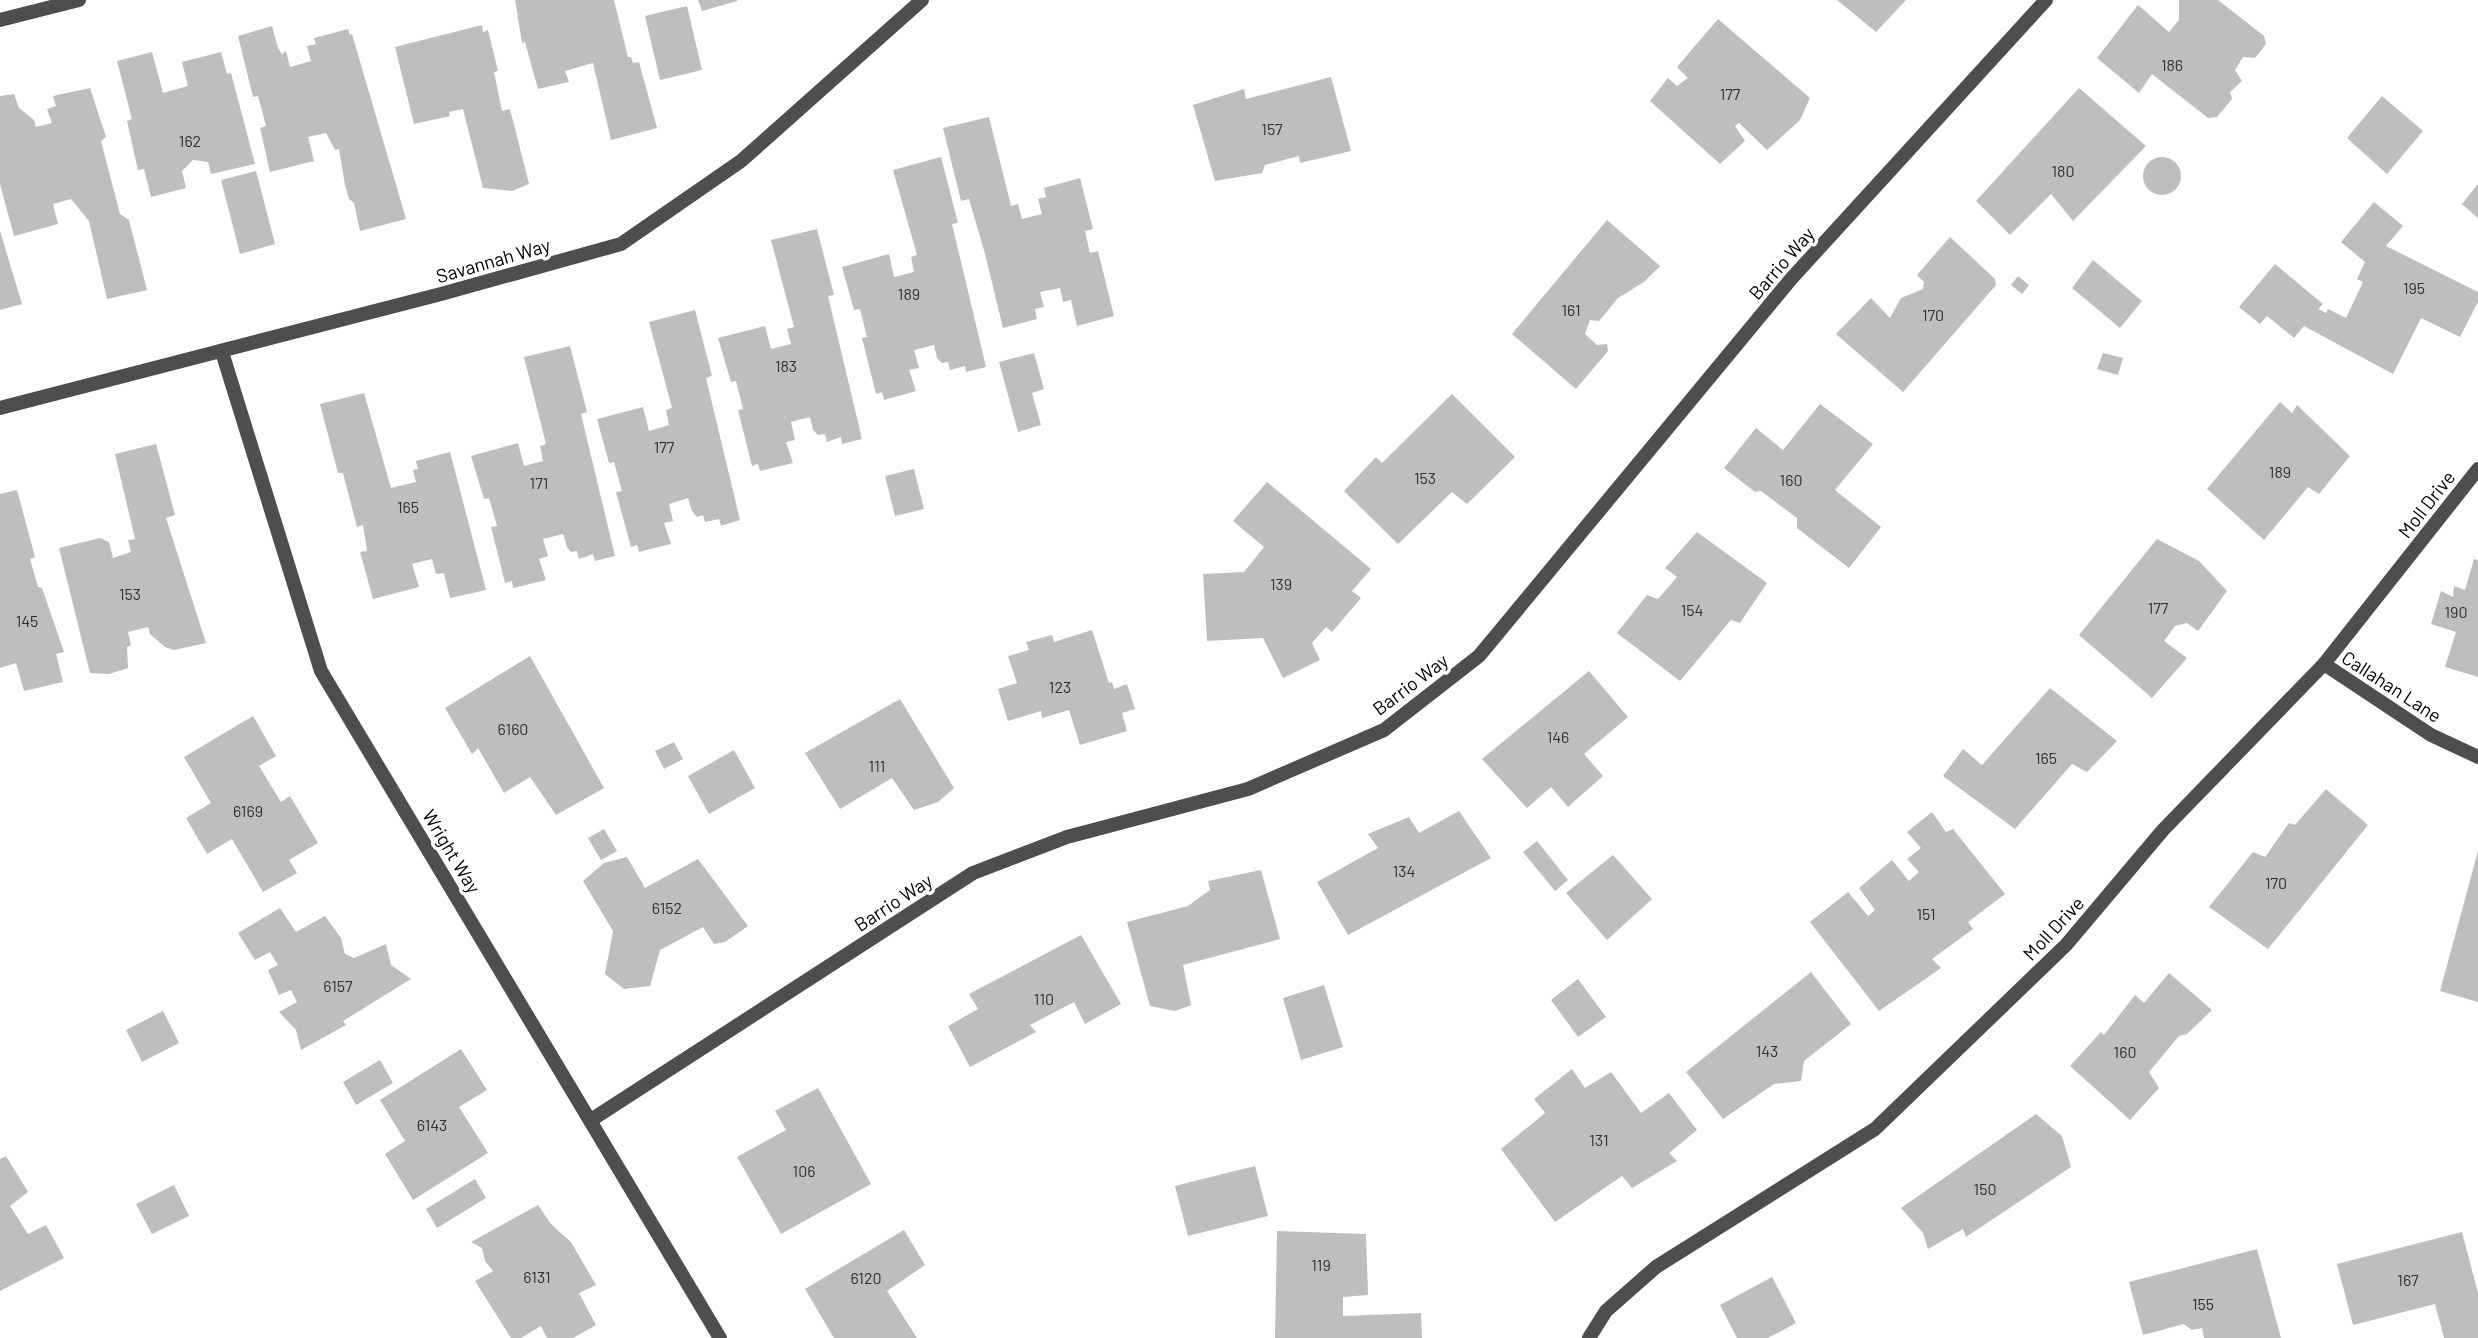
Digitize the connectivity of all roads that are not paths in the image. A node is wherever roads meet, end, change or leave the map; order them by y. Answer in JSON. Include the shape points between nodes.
{"nodes":[{"id":1,"x":79,"y":0,"type":"edge"},
{"id":2,"x":922,"y":0,"type":"edge"},
{"id":3,"x":2046,"y":0,"type":"edge"},
{"id":4,"x":0,"y":20,"type":"edge"},
{"id":5,"x":222,"y":352,"type":"junction"},
{"id":6,"x":0,"y":408,"type":"edge"},
{"id":7,"x":2478,"y":469,"type":"edge"},
{"id":8,"x":2324,"y":664,"type":"junction"},
{"id":9,"x":2478,"y":757,"type":"edge"},
{"id":10,"x":591,"y":1120,"type":"junction"},
{"id":11,"x":720,"y":1338,"type":"edge"},
{"id":12,"x":1589,"y":1338,"type":"edge"}],
"edges":[{"from":1,"to":4,"type":"street"},
{"from":2,"to":5,"type":"street","name":"Savannah Way","via":[[741,161],[621,244]]},
{"from":3,"to":10,"type":"street","name":"Barrio Way","via":[[1791,279],[1479,656],[1384,730],[1248,789],[1067,837],[973,873]]},
{"from":5,"to":6,"type":"street","name":"Savannah Way"},
{"from":5,"to":10,"type":"street","name":"Wright Way","via":[[321,671]]},
{"from":7,"to":8,"type":"street","name":"Moll Drive"},
{"from":8,"to":9,"type":"street","name":"Callahan Lane","via":[[2431,735]]},
{"from":8,"to":12,"type":"street","name":"Moll Drive","via":[[2163,830],[2066,945],[1875,1129],[1656,1267],[1606,1311]]},
{"from":10,"to":11,"type":"street","name":"Wright Way"}]}
